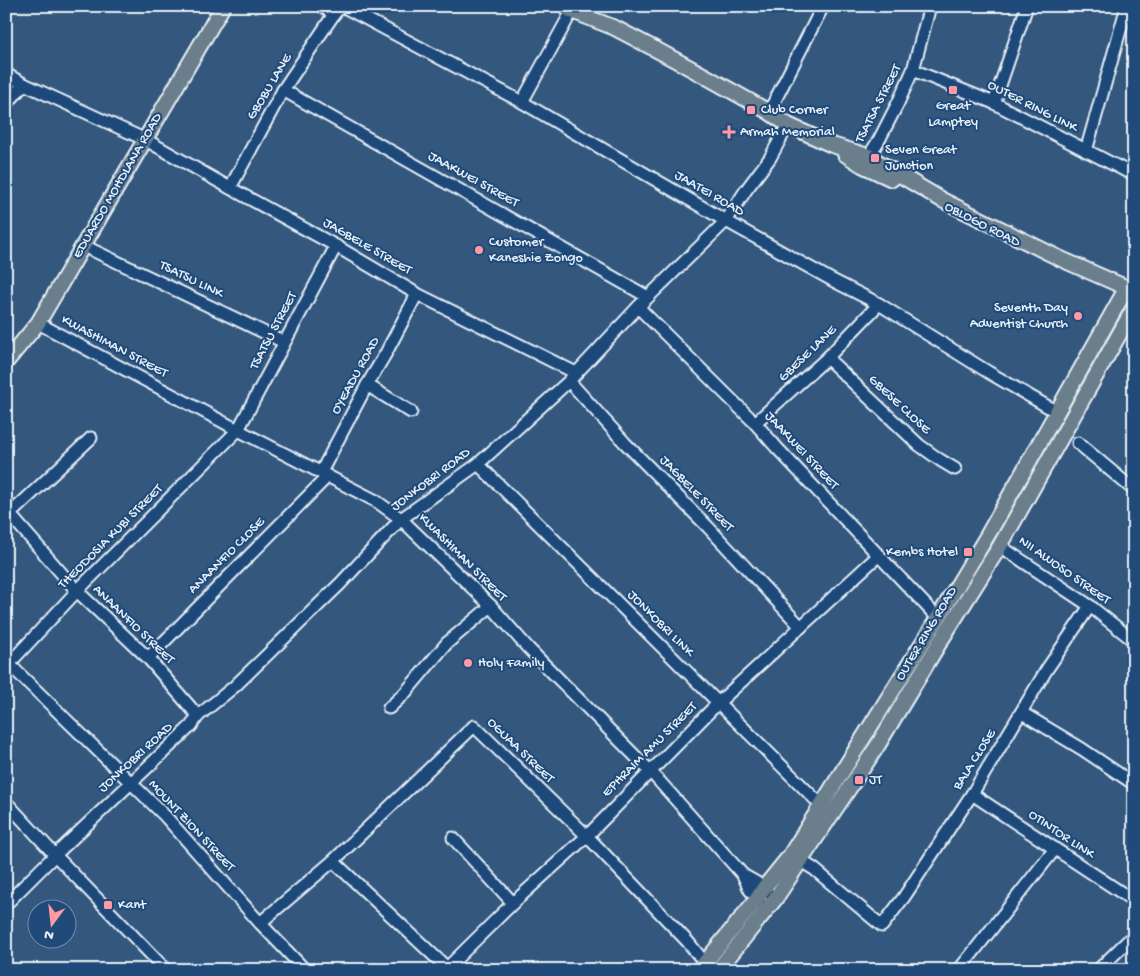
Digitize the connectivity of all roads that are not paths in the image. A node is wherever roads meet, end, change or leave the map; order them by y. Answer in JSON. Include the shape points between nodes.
{"nodes":[{"id":1,"x":223,"y":6,"type":"edge"},
{"id":2,"x":322,"y":6,"type":"edge"},
{"id":3,"x":809,"y":6,"type":"edge"},
{"id":4,"x":930,"y":6,"type":"edge"},
{"id":5,"x":1027,"y":6,"type":"edge"},
{"id":6,"x":1127,"y":6,"type":"edge"},
{"id":7,"x":569,"y":8,"type":"edge"},
{"id":8,"x":339,"y":9,"type":"edge"},
{"id":9,"x":821,"y":10,"type":"edge"},
{"id":10,"x":913,"y":70,"type":"junction"},
{"id":11,"x":6,"y":74,"type":"edge"},
{"id":12,"x":24,"y":84,"type":"junction"},
{"id":13,"x":283,"y":90,"type":"junction"},
{"id":14,"x":522,"y":102,"type":"junction"},
{"id":15,"x":994,"y":103,"type":"junction"},
{"id":16,"x":6,"y":105,"type":"edge"},
{"id":17,"x":769,"y":112,"type":"junction"},
{"id":18,"x":788,"y":125,"type":"junction"},
{"id":19,"x":146,"y":140,"type":"junction"},
{"id":20,"x":1086,"y":151,"type":"junction"},
{"id":21,"x":865,"y":161,"type":"junction"},
{"id":22,"x":1134,"y":175,"type":"edge"},
{"id":23,"x":230,"y":188,"type":"junction"},
{"id":24,"x":726,"y":221,"type":"junction"},
{"id":25,"x":84,"y":246,"type":"junction"},
{"id":26,"x":336,"y":246,"type":"junction"},
{"id":27,"x":1131,"y":292,"type":"edge"},
{"id":28,"x":417,"y":294,"type":"junction"},
{"id":29,"x":648,"y":297,"type":"junction"},
{"id":30,"x":879,"y":304,"type":"junction"},
{"id":31,"x":638,"y":307,"type":"junction"},
{"id":32,"x":1134,"y":308,"type":"edge"},
{"id":33,"x":38,"y":324,"type":"junction"},
{"id":34,"x":284,"y":342,"type":"junction"},
{"id":35,"x":827,"y":358,"type":"junction"},
{"id":36,"x":6,"y":362,"type":"edge"},
{"id":37,"x":572,"y":377,"type":"junction"},
{"id":38,"x":367,"y":385,"type":"junction"},
{"id":39,"x":411,"y":412,"type":"dead end"},
{"id":40,"x":1057,"y":412,"type":"junction"},
{"id":41,"x":755,"y":423,"type":"junction"},
{"id":42,"x":238,"y":430,"type":"junction"},
{"id":43,"x":91,"y":438,"type":"dead end"},
{"id":44,"x":1078,"y":443,"type":"dead end"},
{"id":45,"x":478,"y":464,"type":"junction"},
{"id":46,"x":955,"y":469,"type":"dead end"},
{"id":47,"x":325,"y":474,"type":"junction"},
{"id":48,"x":1134,"y":490,"type":"edge"},
{"id":49,"x":8,"y":512,"type":"edge"},
{"id":50,"x":401,"y":519,"type":"junction"},
{"id":51,"x":1000,"y":546,"type":"junction"},
{"id":52,"x":879,"y":555,"type":"junction"},
{"id":53,"x":77,"y":591,"type":"junction"},
{"id":54,"x":491,"y":606,"type":"junction"},
{"id":55,"x":1090,"y":606,"type":"junction"},
{"id":56,"x":938,"y":618,"type":"junction"},
{"id":57,"x":801,"y":627,"type":"junction"},
{"id":58,"x":1134,"y":641,"type":"edge"},
{"id":59,"x":148,"y":658,"type":"junction"},
{"id":60,"x":8,"y":665,"type":"edge"},
{"id":61,"x":718,"y":703,"type":"junction"},
{"id":62,"x":390,"y":708,"type":"dead end"},
{"id":63,"x":1022,"y":713,"type":"junction"},
{"id":64,"x":198,"y":716,"type":"junction"},
{"id":65,"x":651,"y":772,"type":"junction"},
{"id":66,"x":130,"y":783,"type":"junction"},
{"id":67,"x":1134,"y":784,"type":"edge"},
{"id":68,"x":972,"y":794,"type":"junction"},
{"id":69,"x":6,"y":802,"type":"edge"},
{"id":70,"x":822,"y":805,"type":"junction"},
{"id":71,"x":586,"y":836,"type":"junction"},
{"id":72,"x":453,"y":838,"type":"dead end"},
{"id":73,"x":1055,"y":849,"type":"junction"},
{"id":74,"x":55,"y":855,"type":"junction"},
{"id":75,"x":332,"y":861,"type":"junction"},
{"id":76,"x":801,"y":861,"type":"junction"},
{"id":77,"x":766,"y":899,"type":"junction"},
{"id":78,"x":1134,"y":901,"type":"edge"},
{"id":79,"x":513,"y":903,"type":"junction"},
{"id":80,"x":6,"y":904,"type":"edge"},
{"id":81,"x":260,"y":923,"type":"junction"},
{"id":82,"x":1134,"y":935,"type":"edge"},
{"id":83,"x":703,"y":966,"type":"edge"},
{"id":84,"x":446,"y":969,"type":"edge"},
{"id":85,"x":166,"y":970,"type":"edge"},
{"id":86,"x":305,"y":970,"type":"edge"},
{"id":87,"x":718,"y":970,"type":"edge"},
{"id":88,"x":959,"y":970,"type":"edge"},
{"id":89,"x":1098,"y":970,"type":"edge"}],
"edges":[{"from":1,"to":19,"type":"main road","name":"EDUARDO MOHDLANA ROAD"},
{"from":2,"to":8,"type":"street","name":"JAATEI ROAD"},
{"from":3,"to":9,"type":"street"},
{"from":4,"to":10,"type":"street","name":"TSATSA STREET"},
{"from":5,"to":15,"type":"street"},
{"from":6,"to":20,"type":"street"},
{"from":7,"to":14,"type":"street"},
{"from":7,"to":17,"type":"main road","name":"OBLOGO ROAD","via":[[623,32]]},
{"from":8,"to":13,"type":"street","name":"GBOBU LANE"},
{"from":8,"to":14,"type":"street","name":"JAATEI ROAD"},
{"from":9,"to":17,"type":"street"},
{"from":10,"to":15,"type":"street","name":"OUTER RING LINK"},
{"from":10,"to":21,"type":"street","name":"TSATSA STREET","via":[[879,140]]},
{"from":11,"to":12,"type":"street","name":"JAGBELE STREET"},
{"from":12,"to":16,"type":"street"},
{"from":12,"to":19,"type":"street","name":"JAGBELE STREET"},
{"from":13,"to":23,"type":"street","name":"GBOBU LANE"},
{"from":13,"to":29,"type":"street","name":"JAAKWEI STREET"},
{"from":14,"to":24,"type":"street","name":"JAATEI ROAD"},
{"from":15,"to":20,"type":"street","name":"OUTER RING LINK"},
{"from":17,"to":18,"type":"main road","name":"OBLOGO ROAD"},
{"from":18,"to":21,"type":"main road","name":"OBLOGO ROAD"},
{"from":18,"to":24,"type":"street","name":"JONKOBRI ROAD","via":[[770,158]]},
{"from":19,"to":23,"type":"street","name":"JAGBELE STREET"},
{"from":19,"to":25,"type":"main road","name":"EDUARDO MOHDLANA ROAD"},
{"from":20,"to":22,"type":"street","name":"OUTER RING LINK"},
{"from":21,"to":27,"type":"main road","name":"OBLOGO ROAD"},
{"from":23,"to":26,"type":"street","name":"JAGBELE STREET"},
{"from":24,"to":29,"type":"street","name":"JONKOBRI ROAD"},
{"from":24,"to":30,"type":"street","name":"JAATEI ROAD"},
{"from":25,"to":33,"type":"main road","name":"EDUARDO MOHDLANA ROAD"},
{"from":25,"to":34,"type":"street","name":"TSATSU LINK"},
{"from":26,"to":28,"type":"street","name":"JAGBELE STREET"},
{"from":26,"to":34,"type":"street","name":"TSATSU STREET"},
{"from":27,"to":40,"type":"main road","name":"OUTER RING ROAD","via":[[1076,376]]},
{"from":28,"to":37,"type":"street","name":"JAGBELE STREET"},
{"from":28,"to":38,"type":"street","name":"OYEADU ROAD"},
{"from":29,"to":31,"type":"street","name":"JONKOBRI ROAD"},
{"from":30,"to":35,"type":"street","name":"GBESE LANE"},
{"from":30,"to":40,"type":"street","name":"JAATEI ROAD"},
{"from":31,"to":37,"type":"street","name":"JONKOBRI ROAD"},
{"from":31,"to":41,"type":"street","name":"JAAKWEI STREET"},
{"from":32,"to":51,"type":"main road","name":"OUTER RING ROAD"},
{"from":33,"to":36,"type":"main road","name":"EDUARDO MOHDLANA ROAD"},
{"from":33,"to":42,"type":"street","name":"KWASHIMAN STREET"},
{"from":34,"to":42,"type":"street","name":"TSATSU STREET"},
{"from":35,"to":41,"type":"street","name":"GBESE LANE"},
{"from":35,"to":46,"type":"street","name":"GBESE CLOSE","via":[[919,445]]},
{"from":37,"to":45,"type":"street","name":"JONKOBRI ROAD"},
{"from":37,"to":57,"type":"street","name":"JAGBELE STREET","via":[[625,443]]},
{"from":38,"to":39,"type":"street"},
{"from":38,"to":47,"type":"street","name":"OYEADU ROAD"},
{"from":40,"to":56,"type":"main road","name":"OUTER RING ROAD"},
{"from":41,"to":52,"type":"street","name":"JAAKWEI STREET"},
{"from":42,"to":47,"type":"street","name":"KWASHIMAN STREET"},
{"from":42,"to":53,"type":"street","name":"THEODOSIA KUBI STREET"},
{"from":43,"to":49,"type":"street"},
{"from":44,"to":48,"type":"street"},
{"from":45,"to":50,"type":"street","name":"JONKOBRI ROAD"},
{"from":45,"to":61,"type":"street","name":"JONKOBRI LINK"},
{"from":47,"to":50,"type":"street","name":"KWASHIMAN STREET","via":[[376,501]]},
{"from":47,"to":59,"type":"street","name":"ANAANFIO CLOSE"},
{"from":49,"to":53,"type":"street","name":"ANAANFIO STREET"},
{"from":50,"to":54,"type":"street","name":"KWASHIMAN STREET"},
{"from":50,"to":64,"type":"street","name":"JONKOBRI ROAD","via":[[340,584],[235,686]]},
{"from":51,"to":55,"type":"street","name":"NII AWOSO STREET"},
{"from":51,"to":76,"type":"main road","name":"OUTER RING ROAD","via":[[876,748]]},
{"from":52,"to":56,"type":"street","name":"JAAKWEI STREET"},
{"from":52,"to":57,"type":"street","name":"EPHRAIM AMU STREET"},
{"from":53,"to":59,"type":"street","name":"ANAANFIO STREET"},
{"from":53,"to":60,"type":"street","name":"THEODOSIA KUBI STREET"},
{"from":54,"to":62,"type":"street","via":[[447,643]]},
{"from":54,"to":65,"type":"street","name":"KWASHIMAN STREET","via":[[528,648]]},
{"from":55,"to":58,"type":"street","name":"NII AWOSO STREET"},
{"from":55,"to":63,"type":"street","name":"BALA CLOSE"},
{"from":56,"to":70,"type":"main road","name":"OUTER RING ROAD"},
{"from":57,"to":61,"type":"street","name":"EPHRAIM AMU STREET"},
{"from":59,"to":64,"type":"street","name":"ANAANFIO STREET"},
{"from":60,"to":66,"type":"street","name":"MOUNT ZION STREET"},
{"from":61,"to":65,"type":"street","name":"EPHRAIM AMU STREET"},
{"from":61,"to":70,"type":"street","name":"JONKOBRI LINK"},
{"from":63,"to":67,"type":"street"},
{"from":63,"to":68,"type":"street","name":"BALA CLOSE"},
{"from":64,"to":66,"type":"street","name":"JONKOBRI ROAD","via":[[192,726]]},
{"from":65,"to":71,"type":"street","name":"EPHRAIM AMU STREET"},
{"from":65,"to":77,"type":"street","name":"KWASHIMAN STREET","via":[[743,875],[757,883]]},
{"from":66,"to":74,"type":"street","name":"JONKOBRI ROAD"},
{"from":66,"to":81,"type":"street","name":"MOUNT ZION STREET","via":[[165,816]]},
{"from":68,"to":73,"type":"street","name":"OTINTOR LINK"},
{"from":68,"to":76,"type":"street","name":"BALA CLOSE","via":[[882,926]]},
{"from":69,"to":74,"type":"street"},
{"from":70,"to":77,"type":"main road","name":"OUTER RING ROAD"},
{"from":71,"to":75,"type":"street","name":"OGUAA STREET","via":[[474,726]]},
{"from":71,"to":79,"type":"street","name":"EPHRAIM AMU STREET"},
{"from":71,"to":83,"type":"street","name":"OGUAA STREET","via":[[688,942]]},
{"from":72,"to":79,"type":"street"},
{"from":73,"to":78,"type":"street","name":"OTINTOR LINK"},
{"from":73,"to":88,"type":"street"},
{"from":74,"to":80,"type":"street","name":"JONKOBRI ROAD"},
{"from":74,"to":85,"type":"street"},
{"from":75,"to":81,"type":"street","name":"OGUAA STREET"},
{"from":75,"to":84,"type":"street"},
{"from":76,"to":77,"type":"main road","name":"OUTER RING ROAD"},
{"from":77,"to":83,"type":"main road","name":"OUTER RING ROAD"},
{"from":77,"to":87,"type":"main road","name":"OUTER RING ROAD"},
{"from":79,"to":84,"type":"street","name":"EPHRAIM AMU STREET"},
{"from":81,"to":86,"type":"street","name":"MOUNT ZION STREET"},
{"from":82,"to":89,"type":"street"}]}
